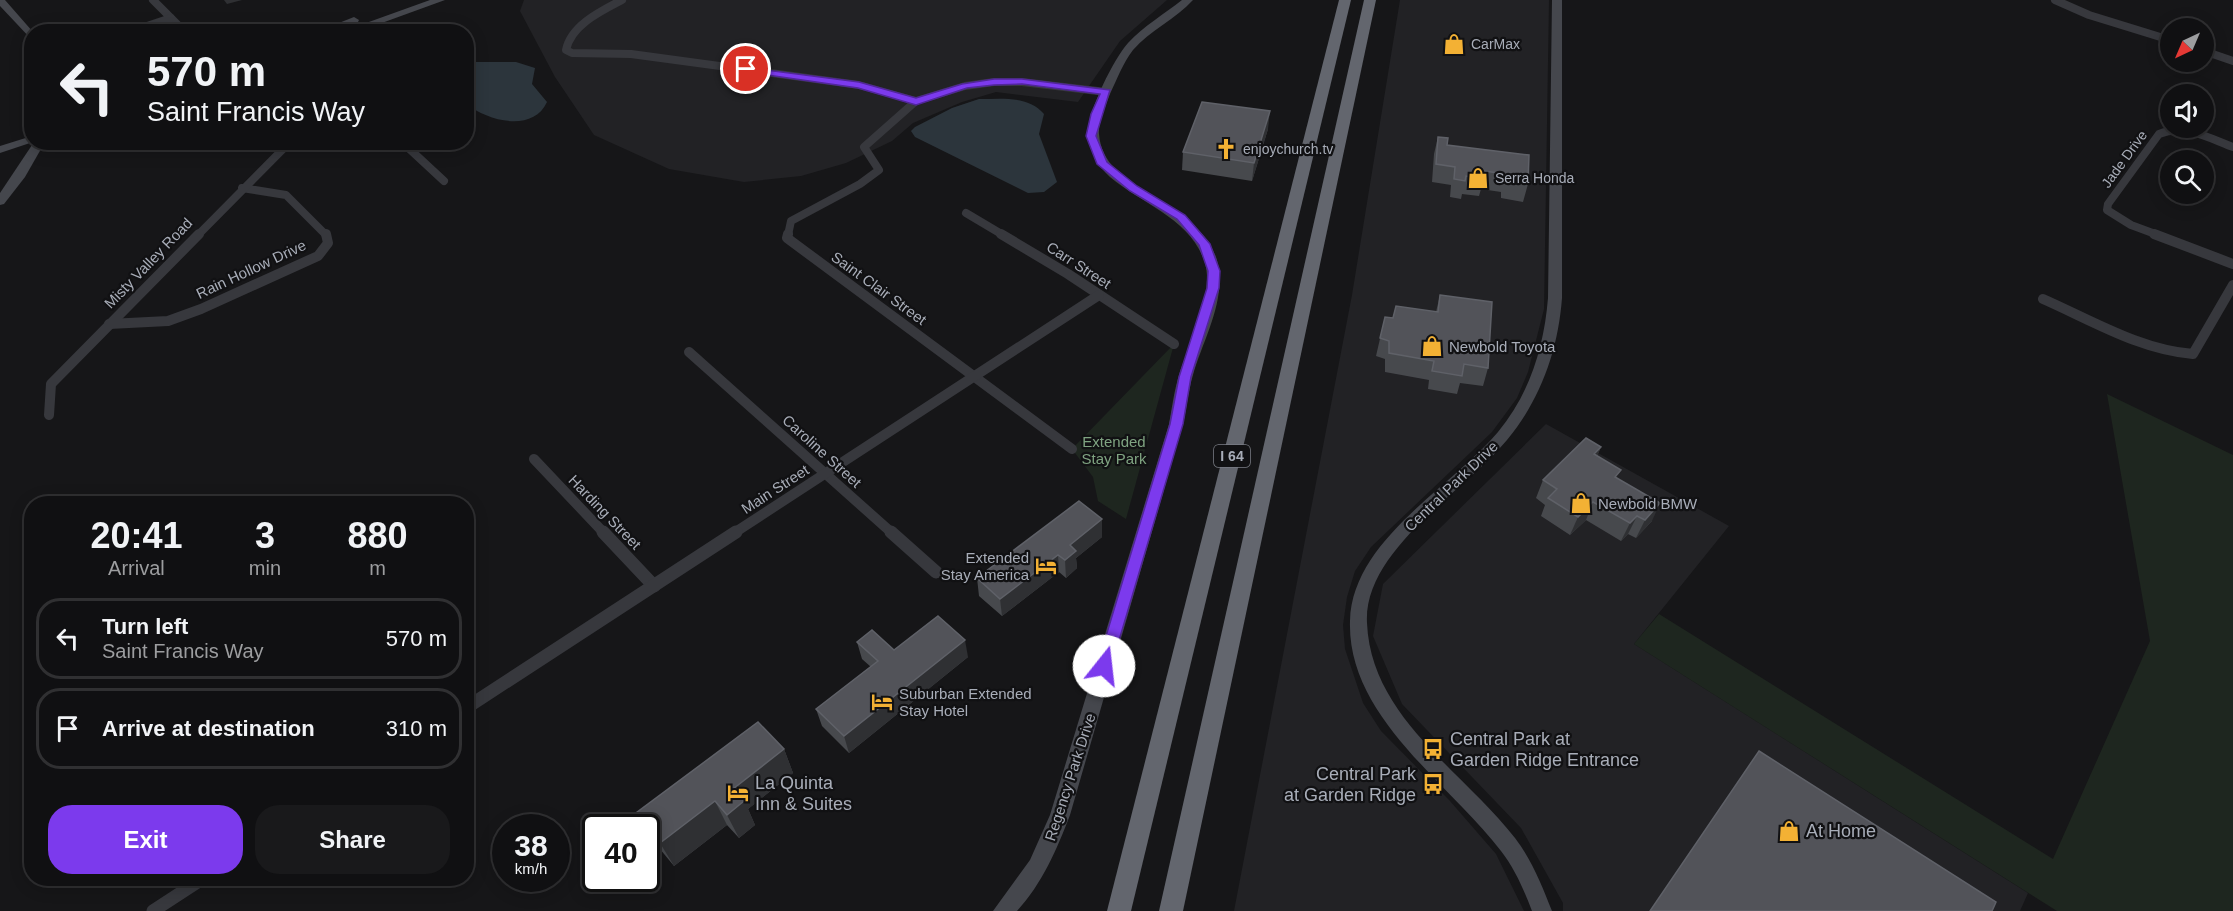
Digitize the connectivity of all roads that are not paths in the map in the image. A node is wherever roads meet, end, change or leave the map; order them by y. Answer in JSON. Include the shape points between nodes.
{"nodes":[{"id":1,"x":0,"y":0,"type":"edge"},
{"id":2,"x":153,"y":0,"type":"edge"},
{"id":3,"x":411,"y":0,"type":"edge"},
{"id":4,"x":440,"y":0,"type":"edge"},
{"id":5,"x":622,"y":0,"type":"edge"},
{"id":6,"x":1188,"y":0,"type":"edge"},
{"id":7,"x":1345,"y":0,"type":"edge"},
{"id":8,"x":1370,"y":0,"type":"edge"},
{"id":9,"x":1557,"y":0,"type":"edge"},
{"id":10,"x":2055,"y":0,"type":"edge"},
{"id":11,"x":609,"y":2,"type":"edge"},
{"id":12,"x":171,"y":18,"type":"junction"},
{"id":13,"x":153,"y":24,"type":"edge"},
{"id":14,"x":177,"y":24,"type":"edge"},
{"id":15,"x":344,"y":24,"type":"edge"},
{"id":16,"x":370,"y":24,"type":"edge"},
{"id":17,"x":24,"y":28,"type":"edge"},
{"id":18,"x":2160,"y":37,"type":"edge"},
{"id":19,"x":2214,"y":54,"type":"edge"},
{"id":20,"x":2233,"y":61,"type":"edge"},
{"id":21,"x":1106,"y":92,"type":"junction"},
{"id":22,"x":916,"y":102,"type":"junction"},
{"id":23,"x":24,"y":142,"type":"edge"},
{"id":24,"x":2233,"y":147,"type":"edge"},
{"id":25,"x":0,"y":150,"type":"edge"},
{"id":26,"x":35,"y":150,"type":"edge"},
{"id":27,"x":282,"y":150,"type":"edge"},
{"id":28,"x":411,"y":150,"type":"edge"},
{"id":29,"x":444,"y":181,"type":"dead end"},
{"id":30,"x":242,"y":188,"type":"junction"},
{"id":31,"x":0,"y":201,"type":"edge"},
{"id":32,"x":966,"y":213,"type":"dead end"},
{"id":33,"x":2233,"y":264,"type":"edge"},
{"id":34,"x":2233,"y":285,"type":"edge"},
{"id":35,"x":1099,"y":295,"type":"junction"},
{"id":36,"x":2043,"y":299,"type":"dead end"},
{"id":37,"x":109,"y":324,"type":"junction"},
{"id":38,"x":1174,"y":345,"type":"dead end"},
{"id":39,"x":689,"y":352,"type":"dead end"},
{"id":40,"x":975,"y":377,"type":"junction"},
{"id":41,"x":49,"y":415,"type":"dead end"},
{"id":42,"x":1072,"y":449,"type":"dead end"},
{"id":43,"x":534,"y":459,"type":"dead end"},
{"id":44,"x":826,"y":475,"type":"junction"},
{"id":45,"x":936,"y":572,"type":"dead end"},
{"id":46,"x":654,"y":586,"type":"junction"},
{"id":47,"x":474,"y":703,"type":"edge"},
{"id":48,"x":191,"y":886,"type":"edge"},
{"id":49,"x":153,"y":911,"type":"edge"},
{"id":50,"x":1003,"y":911,"type":"edge"},
{"id":51,"x":1119,"y":911,"type":"edge"},
{"id":52,"x":1171,"y":911,"type":"edge"},
{"id":53,"x":1542,"y":911,"type":"edge"}],
"edges":[{"from":1,"to":17,"type":"street"},
{"from":2,"to":12,"type":"street"},
{"from":3,"to":15,"type":"street"},
{"from":4,"to":16,"type":"street"},
{"from":5,"to":11,"type":"street"},
{"from":6,"to":21,"type":"street","name":"Regency Park Drive","via":[[1131,47]]},
{"from":7,"to":51,"type":"highway","number":"I 64"},
{"from":8,"to":52,"type":"highway","number":"I 64"},
{"from":9,"to":53,"type":"street","name":"Central Park Drive","via":[[1555,298],[1550,345],[1528,400],[1511,426],[1378,559],[1360,601],[1358,623],[1369,674],[1394,721],[1509,844],[1528,874]]},
{"from":10,"to":18,"type":"street"},
{"from":11,"to":22,"type":"street","via":[[575,33],[566,50],[631,54],[859,85]]},
{"from":12,"to":13,"type":"street"},
{"from":12,"to":14,"type":"street"},
{"from":19,"to":20,"type":"street"},
{"from":21,"to":22,"type":"street","via":[[1022,81],[994,82],[965,86]]},
{"from":21,"to":50,"type":"street","name":"Regency Park Drive","via":[[1091,136],[1102,164],[1193,228],[1211,259],[1213,288],[1060,815],[1038,865]]},
{"from":22,"to":40,"type":"street","name":"Saint Clair Street","via":[[864,147],[879,170],[791,221],[787,238]]},
{"from":23,"to":25,"type":"street"},
{"from":24,"to":33,"type":"street","name":"Jade Drive","via":[[2181,129],[2168,129],[2159,134],[2107,210],[2131,225]]},
{"from":26,"to":31,"type":"street"},
{"from":27,"to":30,"type":"street","name":"Misty Valley Road"},
{"from":28,"to":29,"type":"street"},
{"from":30,"to":37,"type":"street","name":"Misty Valley Road"},
{"from":30,"to":37,"type":"street","name":"Rain Hollow Drive","via":[[286,195],[326,233],[328,243],[318,255],[201,309],[168,321]]},
{"from":32,"to":35,"type":"street","name":"Carr Street"},
{"from":34,"to":36,"type":"street","via":[[2193,354],[2179,355],[2154,346]]},
{"from":35,"to":38,"type":"street","name":"Carr Street"},
{"from":35,"to":40,"type":"street","name":"Main Street"},
{"from":37,"to":41,"type":"street","name":"Misty Valley Road","via":[[51,384]]},
{"from":39,"to":44,"type":"street","name":"Caroline Street"},
{"from":40,"to":42,"type":"street","name":"Saint Clair Street"},
{"from":40,"to":44,"type":"street","name":"Main Street"},
{"from":43,"to":46,"type":"street","name":"Harding Street"},
{"from":44,"to":45,"type":"street","name":"Caroline Street"},
{"from":44,"to":46,"type":"street","name":"Main Street"},
{"from":46,"to":47,"type":"street","name":"Main Street"},
{"from":48,"to":49,"type":"street"}]}
